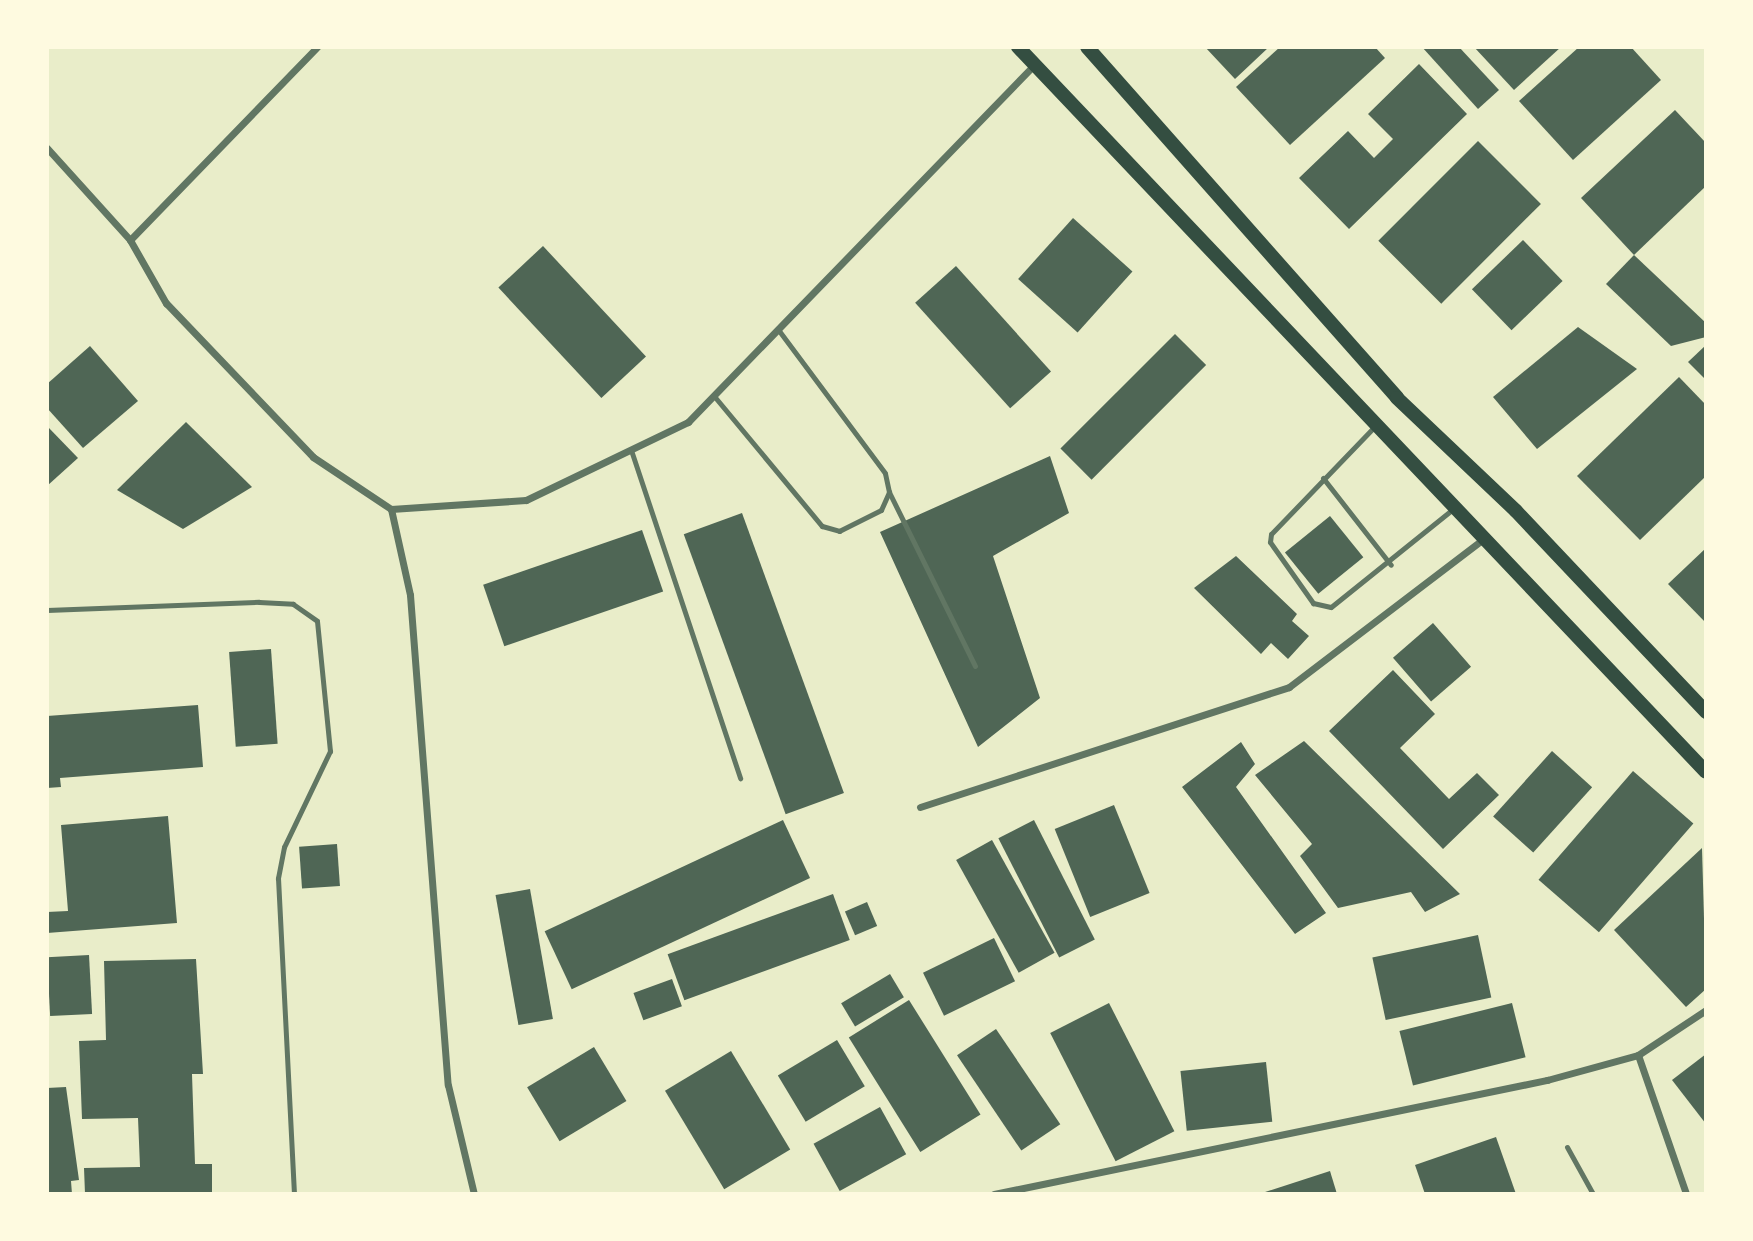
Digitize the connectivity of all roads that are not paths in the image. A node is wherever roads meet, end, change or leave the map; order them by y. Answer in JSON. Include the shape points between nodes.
{"nodes":[{"id":1,"x":317,"y":47,"type":"edge"},
{"id":2,"x":1018,"y":47,"type":"edge"},
{"id":3,"x":1087,"y":47,"type":"edge"},
{"id":4,"x":1034,"y":65,"type":"junction"},
{"id":5,"x":47,"y":148,"type":"edge"},
{"id":6,"x":130,"y":240,"type":"junction"},
{"id":7,"x":779,"y":331,"type":"junction"},
{"id":8,"x":714,"y":396,"type":"junction"},
{"id":9,"x":1378,"y":423,"type":"junction"},
{"id":10,"x":631,"y":450,"type":"junction"},
{"id":11,"x":1323,"y":478,"type":"junction"},
{"id":12,"x":889,"y":492,"type":"junction"},
{"id":13,"x":1454,"y":508,"type":"junction"},
{"id":14,"x":391,"y":509,"type":"junction"},
{"id":15,"x":1482,"y":540,"type":"junction"},
{"id":16,"x":1391,"y":565,"type":"junction"},
{"id":17,"x":47,"y":610,"type":"edge"},
{"id":18,"x":975,"y":666,"type":"dead end"},
{"id":19,"x":1706,"y":712,"type":"edge"},
{"id":20,"x":1706,"y":772,"type":"edge"},
{"id":21,"x":740,"y":778,"type":"dead end"},
{"id":22,"x":920,"y":807,"type":"dead end"},
{"id":23,"x":1706,"y":1010,"type":"edge"},
{"id":24,"x":1637,"y":1055,"type":"junction"},
{"id":25,"x":1567,"y":1147,"type":"dead end"},
{"id":26,"x":294,"y":1194,"type":"edge"},
{"id":27,"x":474,"y":1194,"type":"edge"},
{"id":28,"x":994,"y":1194,"type":"edge"},
{"id":29,"x":1593,"y":1194,"type":"edge"},
{"id":30,"x":1686,"y":1194,"type":"edge"}],
"edges":[{"from":1,"to":6,"type":"street"},
{"from":2,"to":4,"type":"main road"},
{"from":3,"to":19,"type":"main road","via":[[1398,398],[1516,511]]},
{"from":4,"to":7,"type":"street"},
{"from":4,"to":9,"type":"main road"},
{"from":5,"to":6,"type":"street"},
{"from":6,"to":14,"type":"street","via":[[166,303],[313,457]]},
{"from":7,"to":8,"type":"street"},
{"from":7,"to":12,"type":"lane","via":[[864,439]]},
{"from":8,"to":10,"type":"street","via":[[688,422]]},
{"from":8,"to":12,"type":"lane","via":[[821,526],[839,531],[867,522]]},
{"from":9,"to":11,"type":"lane"},
{"from":9,"to":13,"type":"main road"},
{"from":10,"to":14,"type":"street","via":[[526,500]]},
{"from":10,"to":21,"type":"lane"},
{"from":11,"to":16,"type":"lane"},
{"from":11,"to":16,"type":"lane","via":[[1275,527],[1270,542],[1313,603],[1331,607]]},
{"from":12,"to":18,"type":"lane"},
{"from":13,"to":15,"type":"main road"},
{"from":13,"to":16,"type":"lane"},
{"from":14,"to":27,"type":"street","via":[[410,595],[448,1085]]},
{"from":15,"to":20,"type":"main road"},
{"from":15,"to":22,"type":"street","via":[[1289,687]]},
{"from":17,"to":26,"type":"lane","via":[[259,602],[293,604],[317,621],[330,751],[284,847],[278,878]]},
{"from":23,"to":24,"type":"street"},
{"from":24,"to":28,"type":"street","via":[[1410,1109]]},
{"from":24,"to":30,"type":"street"},
{"from":25,"to":29,"type":"lane"}]}
